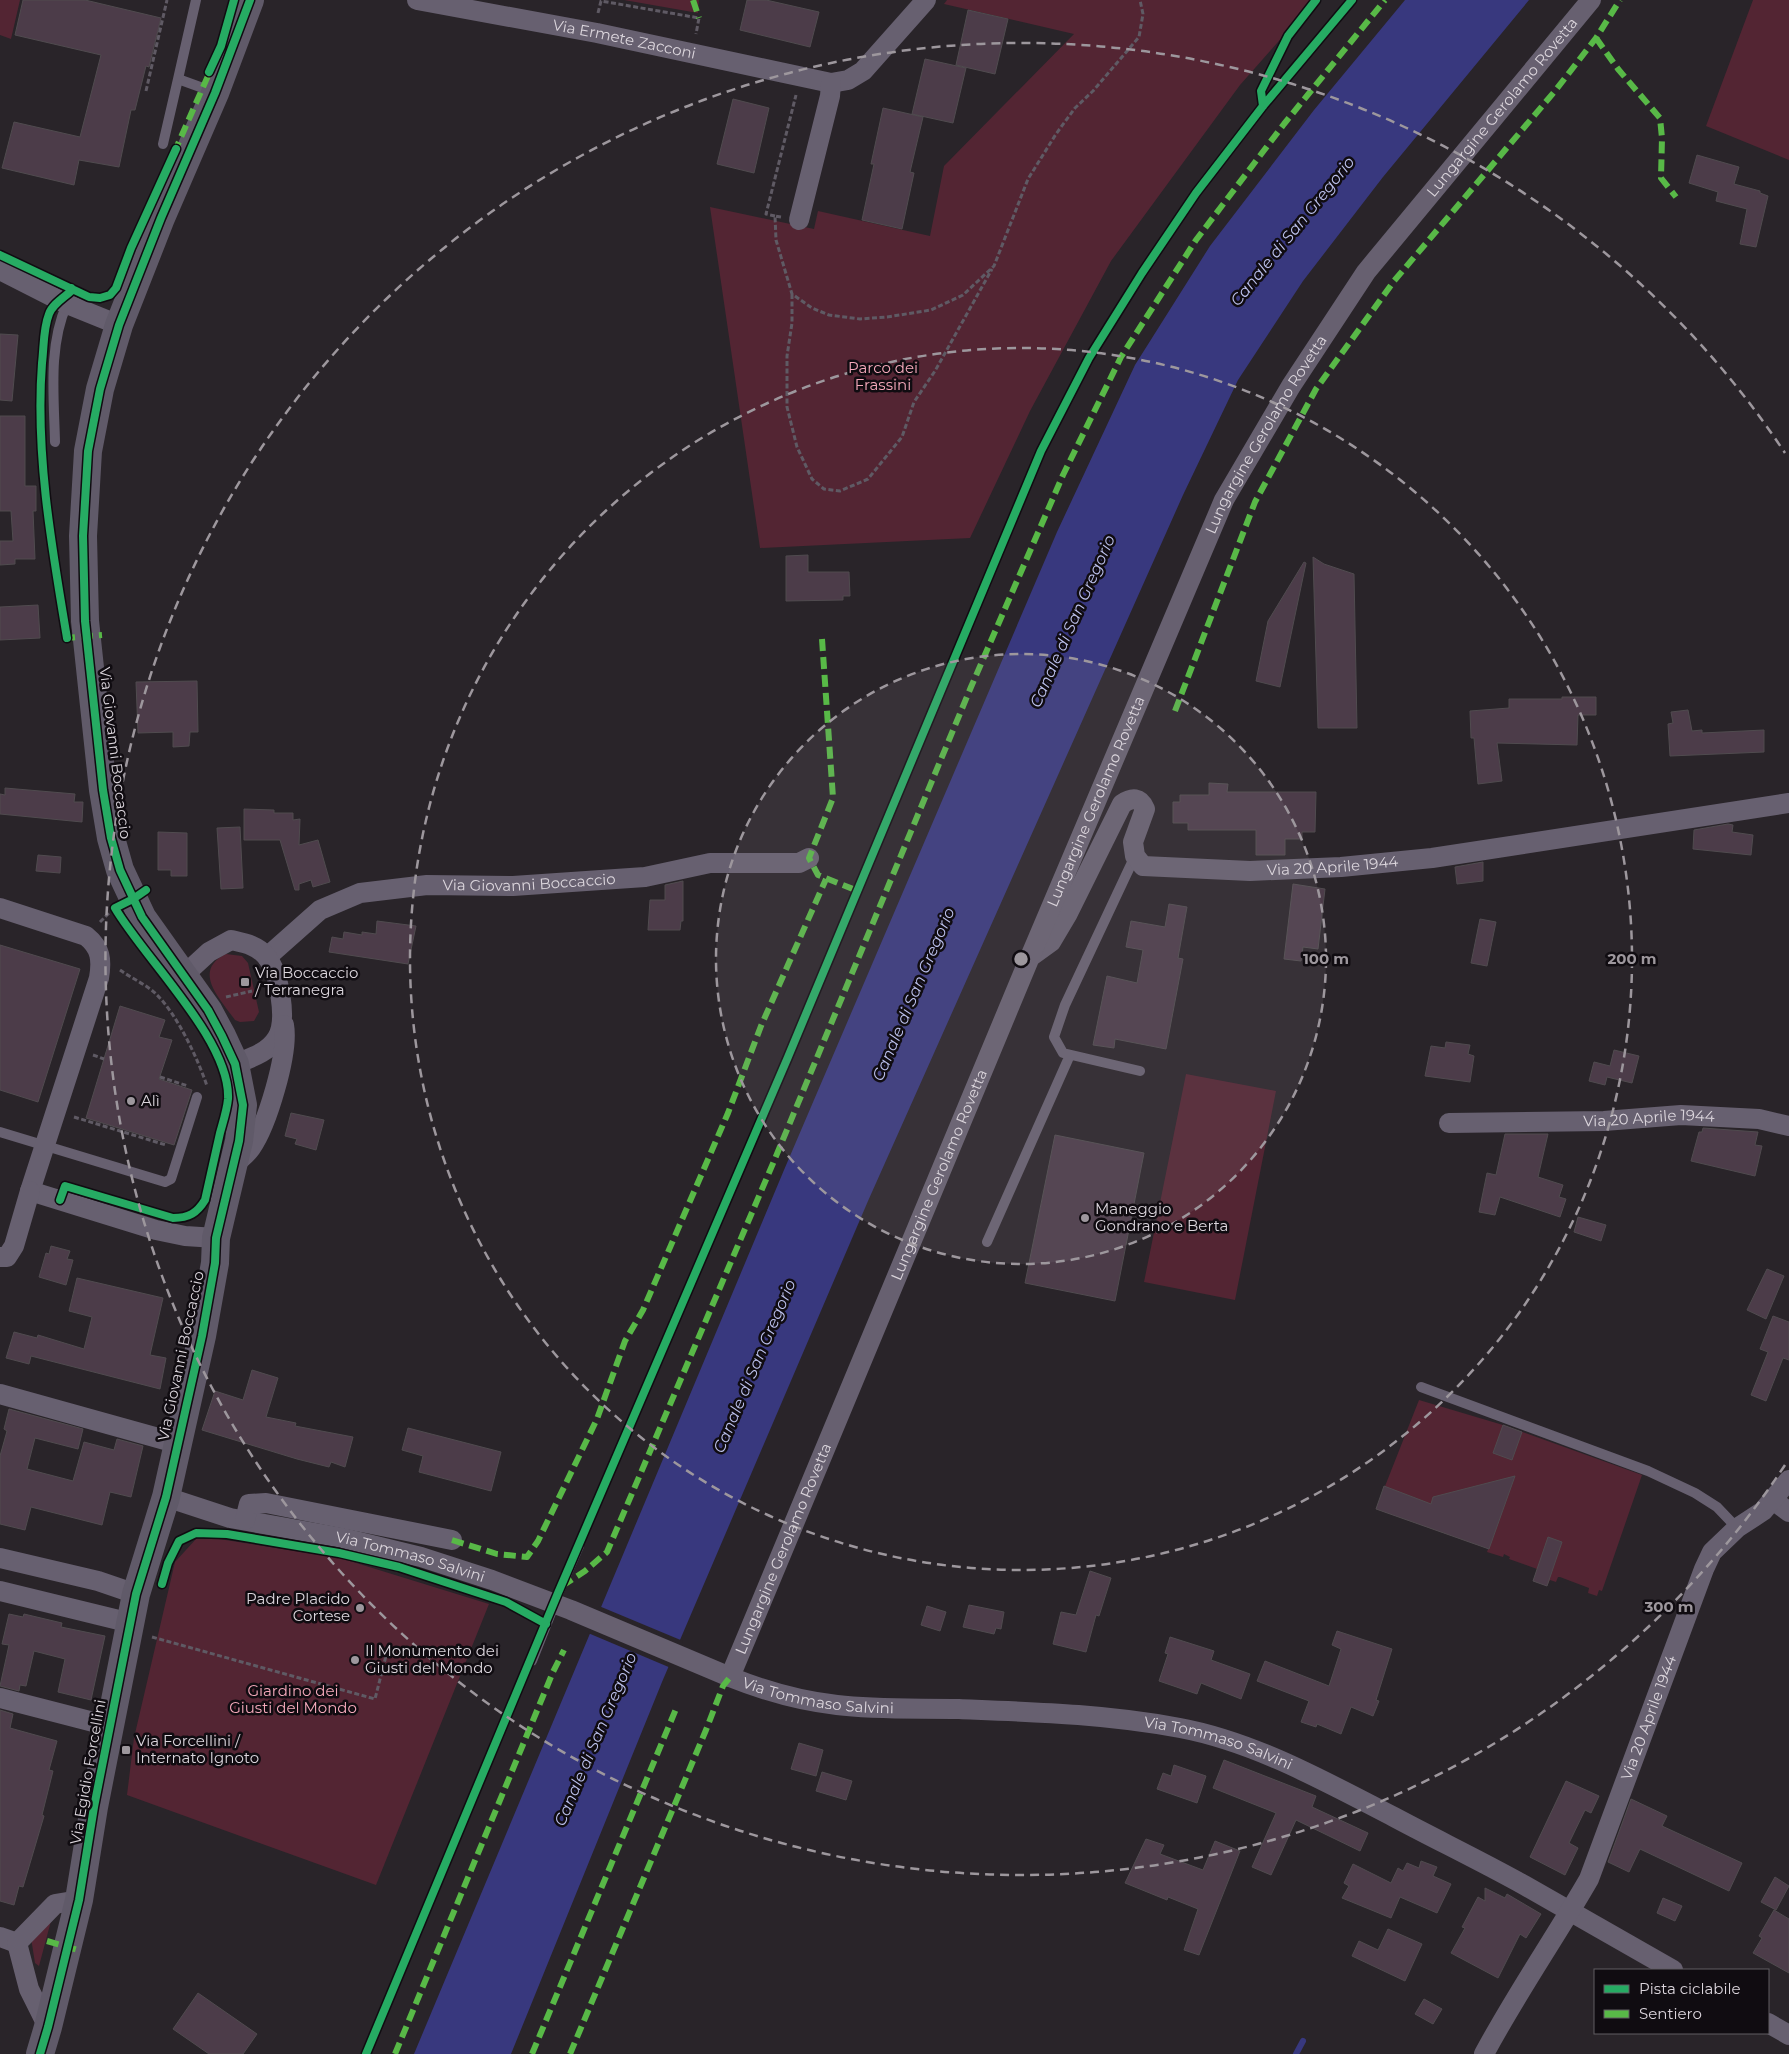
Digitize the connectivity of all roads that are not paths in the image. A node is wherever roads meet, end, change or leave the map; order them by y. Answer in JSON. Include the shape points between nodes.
{"nodes":[{"id":1,"x":196,"y":0,"type":"edge"},
{"id":2,"x":250,"y":0,"type":"edge"},
{"id":3,"x":417,"y":0,"type":"edge"},
{"id":4,"x":926,"y":0,"type":"edge"},
{"id":5,"x":1591,"y":0,"type":"edge"},
{"id":6,"x":178,"y":79,"type":"junction"},
{"id":7,"x":831,"y":83,"type":"junction"},
{"id":8,"x":215,"y":92,"type":"junction"},
{"id":9,"x":163,"y":144,"type":"dead end"},
{"id":10,"x":799,"y":220,"type":"road end"},
{"id":11,"x":0,"y":270,"type":"edge"},
{"id":12,"x":67,"y":304,"type":"junction"},
{"id":13,"x":119,"y":325,"type":"junction"},
{"id":14,"x":55,"y":442,"type":"dead end"},
{"id":15,"x":1789,"y":803,"type":"edge"},
{"id":16,"x":1135,"y":856,"type":"junction"},
{"id":17,"x":810,"y":858,"type":"dead end"},
{"id":18,"x":0,"y":908,"type":"edge"},
{"id":19,"x":267,"y":957,"type":"junction"},
{"id":20,"x":1030,"y":957,"type":"junction"},
{"id":21,"x":184,"y":975,"type":"junction"},
{"id":22,"x":282,"y":1012,"type":"junction"},
{"id":23,"x":1070,"y":1055,"type":"junction"},
{"id":24,"x":235,"y":1064,"type":"junction"},
{"id":25,"x":1140,"y":1072,"type":"dead end"},
{"id":26,"x":195,"y":1092,"type":"road end"},
{"id":27,"x":1449,"y":1123,"type":"dead end"},
{"id":28,"x":1789,"y":1126,"type":"edge"},
{"id":29,"x":0,"y":1132,"type":"edge"},
{"id":30,"x":44,"y":1146,"type":"junction"},
{"id":31,"x":233,"y":1166,"type":"junction"},
{"id":32,"x":30,"y":1191,"type":"junction"},
{"id":33,"x":216,"y":1238,"type":"junction"},
{"id":34,"x":987,"y":1242,"type":"dead end"},
{"id":35,"x":0,"y":1257,"type":"edge"},
{"id":36,"x":1422,"y":1387,"type":"dead end"},
{"id":37,"x":0,"y":1394,"type":"edge"},
{"id":38,"x":176,"y":1443,"type":"junction"},
{"id":39,"x":1789,"y":1480,"type":"edge"},
{"id":40,"x":166,"y":1497,"type":"junction"},
{"id":41,"x":1773,"y":1500,"type":"junction"},
{"id":42,"x":1789,"y":1512,"type":"edge"},
{"id":43,"x":244,"y":1520,"type":"junction"},
{"id":44,"x":1736,"y":1528,"type":"junction"},
{"id":45,"x":452,"y":1540,"type":"dead end"},
{"id":46,"x":579,"y":1546,"type":"dead end"},
{"id":47,"x":0,"y":1558,"type":"edge"},
{"id":48,"x":0,"y":1590,"type":"edge"},
{"id":49,"x":136,"y":1594,"type":"junction"},
{"id":50,"x":564,"y":1603,"type":"junction"},
{"id":51,"x":550,"y":1613,"type":"dead end"},
{"id":52,"x":141,"y":1630,"type":"junction"},
{"id":53,"x":532,"y":1661,"type":"dead end"},
{"id":54,"x":723,"y":1674,"type":"junction"},
{"id":55,"x":0,"y":1698,"type":"edge"},
{"id":56,"x":110,"y":1726,"type":"junction"},
{"id":57,"x":79,"y":1900,"type":"junction"},
{"id":58,"x":1570,"y":1913,"type":"junction"},
{"id":59,"x":8,"y":1940,"type":"edge"},
{"id":60,"x":1671,"y":1969,"type":"edge"},
{"id":61,"x":1769,"y":2024,"type":"edge"},
{"id":62,"x":48,"y":2027,"type":"junction"},
{"id":63,"x":1789,"y":2035,"type":"edge"},
{"id":64,"x":40,"y":2054,"type":"edge"},
{"id":65,"x":1484,"y":2054,"type":"edge"}],
"edges":[{"from":1,"to":6,"type":"lane"},
{"from":2,"to":8,"type":"street","name":"Via Giovanni Boccaccio"},
{"from":3,"to":7,"type":"street","name":"Via Ermete Zacconi","via":[[594,32]]},
{"from":4,"to":7,"type":"street","name":"Via Ermete Zacconi","via":[[863,71],[848,80]]},
{"from":5,"to":20,"type":"street","name":"Lungargine Gerolamo Rovetta","via":[[1366,272],[1291,386],[1229,492]]},
{"from":6,"to":8,"type":"lane"},
{"from":6,"to":9,"type":"lane"},
{"from":7,"to":10,"type":"street"},
{"from":8,"to":13,"type":"street","name":"Via Giovanni Boccaccio"},
{"from":11,"to":12,"type":"street"},
{"from":12,"to":13,"type":"street"},
{"from":12,"to":14,"type":"lane","via":[[56,347]]},
{"from":13,"to":21,"type":"street","name":"Via Giovanni Boccaccio","via":[[100,389],[86,477],[83,578],[92,694],[105,808],[120,870],[142,917]]},
{"from":15,"to":16,"type":"street","name":"Via 20 Aprile 1944","via":[[1432,858],[1341,867],[1250,871],[1181,869],[1143,866]]},
{"from":16,"to":20,"type":"street","via":[[1133,842],[1145,809],[1136,799],[1129,799],[1122,804],[1051,942]]},
{"from":16,"to":23,"type":"lane","via":[[1064,1005],[1054,1037],[1063,1054]]},
{"from":17,"to":19,"type":"street","name":"Via Giovanni Boccaccio","via":[[799,863],[710,864],[644,877],[513,886],[427,885],[360,893],[320,910]]},
{"from":18,"to":30,"type":"street","via":[[78,933],[94,942],[102,965]]},
{"from":19,"to":21,"type":"street","via":[[249,944],[231,940],[209,952]]},
{"from":19,"to":22,"type":"street","via":[[280,988]]},
{"from":20,"to":54,"type":"street","name":"Lungargine Gerolamo Rovetta"},
{"from":21,"to":24,"type":"street","name":"Via Giovanni Boccaccio","via":[[208,1010]]},
{"from":22,"to":24,"type":"street","via":[[277,1038],[264,1052]]},
{"from":22,"to":31,"type":"street","via":[[286,1036],[280,1070],[262,1128],[250,1149]]},
{"from":23,"to":25,"type":"lane"},
{"from":23,"to":34,"type":"lane"},
{"from":24,"to":31,"type":"street","name":"Via Giovanni Boccaccio","via":[[243,1105]]},
{"from":26,"to":30,"type":"lane","via":[[175,1167],[171,1179],[165,1182]]},
{"from":27,"to":28,"type":"street","name":"Via 20 Aprile 1944","via":[[1604,1121],[1681,1115],[1758,1119]]},
{"from":29,"to":30,"type":"lane"},
{"from":30,"to":32,"type":"street"},
{"from":31,"to":33,"type":"street","name":"Via Giovanni Boccaccio"},
{"from":32,"to":33,"type":"street","via":[[156,1230]]},
{"from":32,"to":35,"type":"street","via":[[14,1246],[7,1257]]},
{"from":33,"to":38,"type":"street","name":"Via Giovanni Boccaccio","via":[[208,1302]]},
{"from":36,"to":44,"type":"lane","via":[[1648,1471],[1717,1507]]},
{"from":37,"to":38,"type":"street","name":"Via Giovanni Boccaccio"},
{"from":38,"to":40,"type":"street","name":"Via Giovanni Boccaccio"},
{"from":39,"to":41,"type":"street","name":"Via 20 Aprile 1944"},
{"from":40,"to":43,"type":"street","name":"Via Tommaso Salvini"},
{"from":40,"to":49,"type":"street","name":"Via Egidio Forcellini"},
{"from":41,"to":42,"type":"street"},
{"from":41,"to":44,"type":"street","name":"Via 20 Aprile 1944","via":[[1763,1511]]},
{"from":43,"to":45,"type":"street","name":"Via Tommaso Salvini","via":[[249,1504],[266,1503]]},
{"from":43,"to":50,"type":"street","name":"Via Tommaso Salvini","via":[[343,1538],[421,1557]]},
{"from":44,"to":58,"type":"street","name":"Via 20 Aprile 1944","via":[[1712,1552],[1704,1569],[1589,1879]]},
{"from":46,"to":50,"type":"lane"},
{"from":47,"to":49,"type":"street"},
{"from":48,"to":52,"type":"street"},
{"from":49,"to":52,"type":"street","name":"Via Egidio Forcellini"},
{"from":50,"to":54,"type":"street","name":"Via Tommaso Salvini"},
{"from":51,"to":53,"type":"lane"},
{"from":52,"to":56,"type":"street","name":"Via Egidio Forcellini"},
{"from":54,"to":58,"type":"street","name":"Via Tommaso Salvini","via":[[789,1696],[837,1705],[1083,1714],[1184,1728],[1279,1760],[1524,1885]]},
{"from":55,"to":56,"type":"street","name":"Via Egidio Forcellini"},
{"from":56,"to":57,"type":"street","name":"Via Egidio Forcellini"},
{"from":57,"to":59,"type":"street","via":[[55,1904]]},
{"from":57,"to":62,"type":"street","name":"Via Egidio Forcellini"},
{"from":58,"to":60,"type":"street","name":"Via Tommaso Salvini"},
{"from":58,"to":65,"type":"street","name":"Via 20 Aprile 1944"},
{"from":59,"to":62,"type":"street"},
{"from":61,"to":63,"type":"street"},
{"from":62,"to":64,"type":"street","name":"Via Egidio Forcellini"}]}
